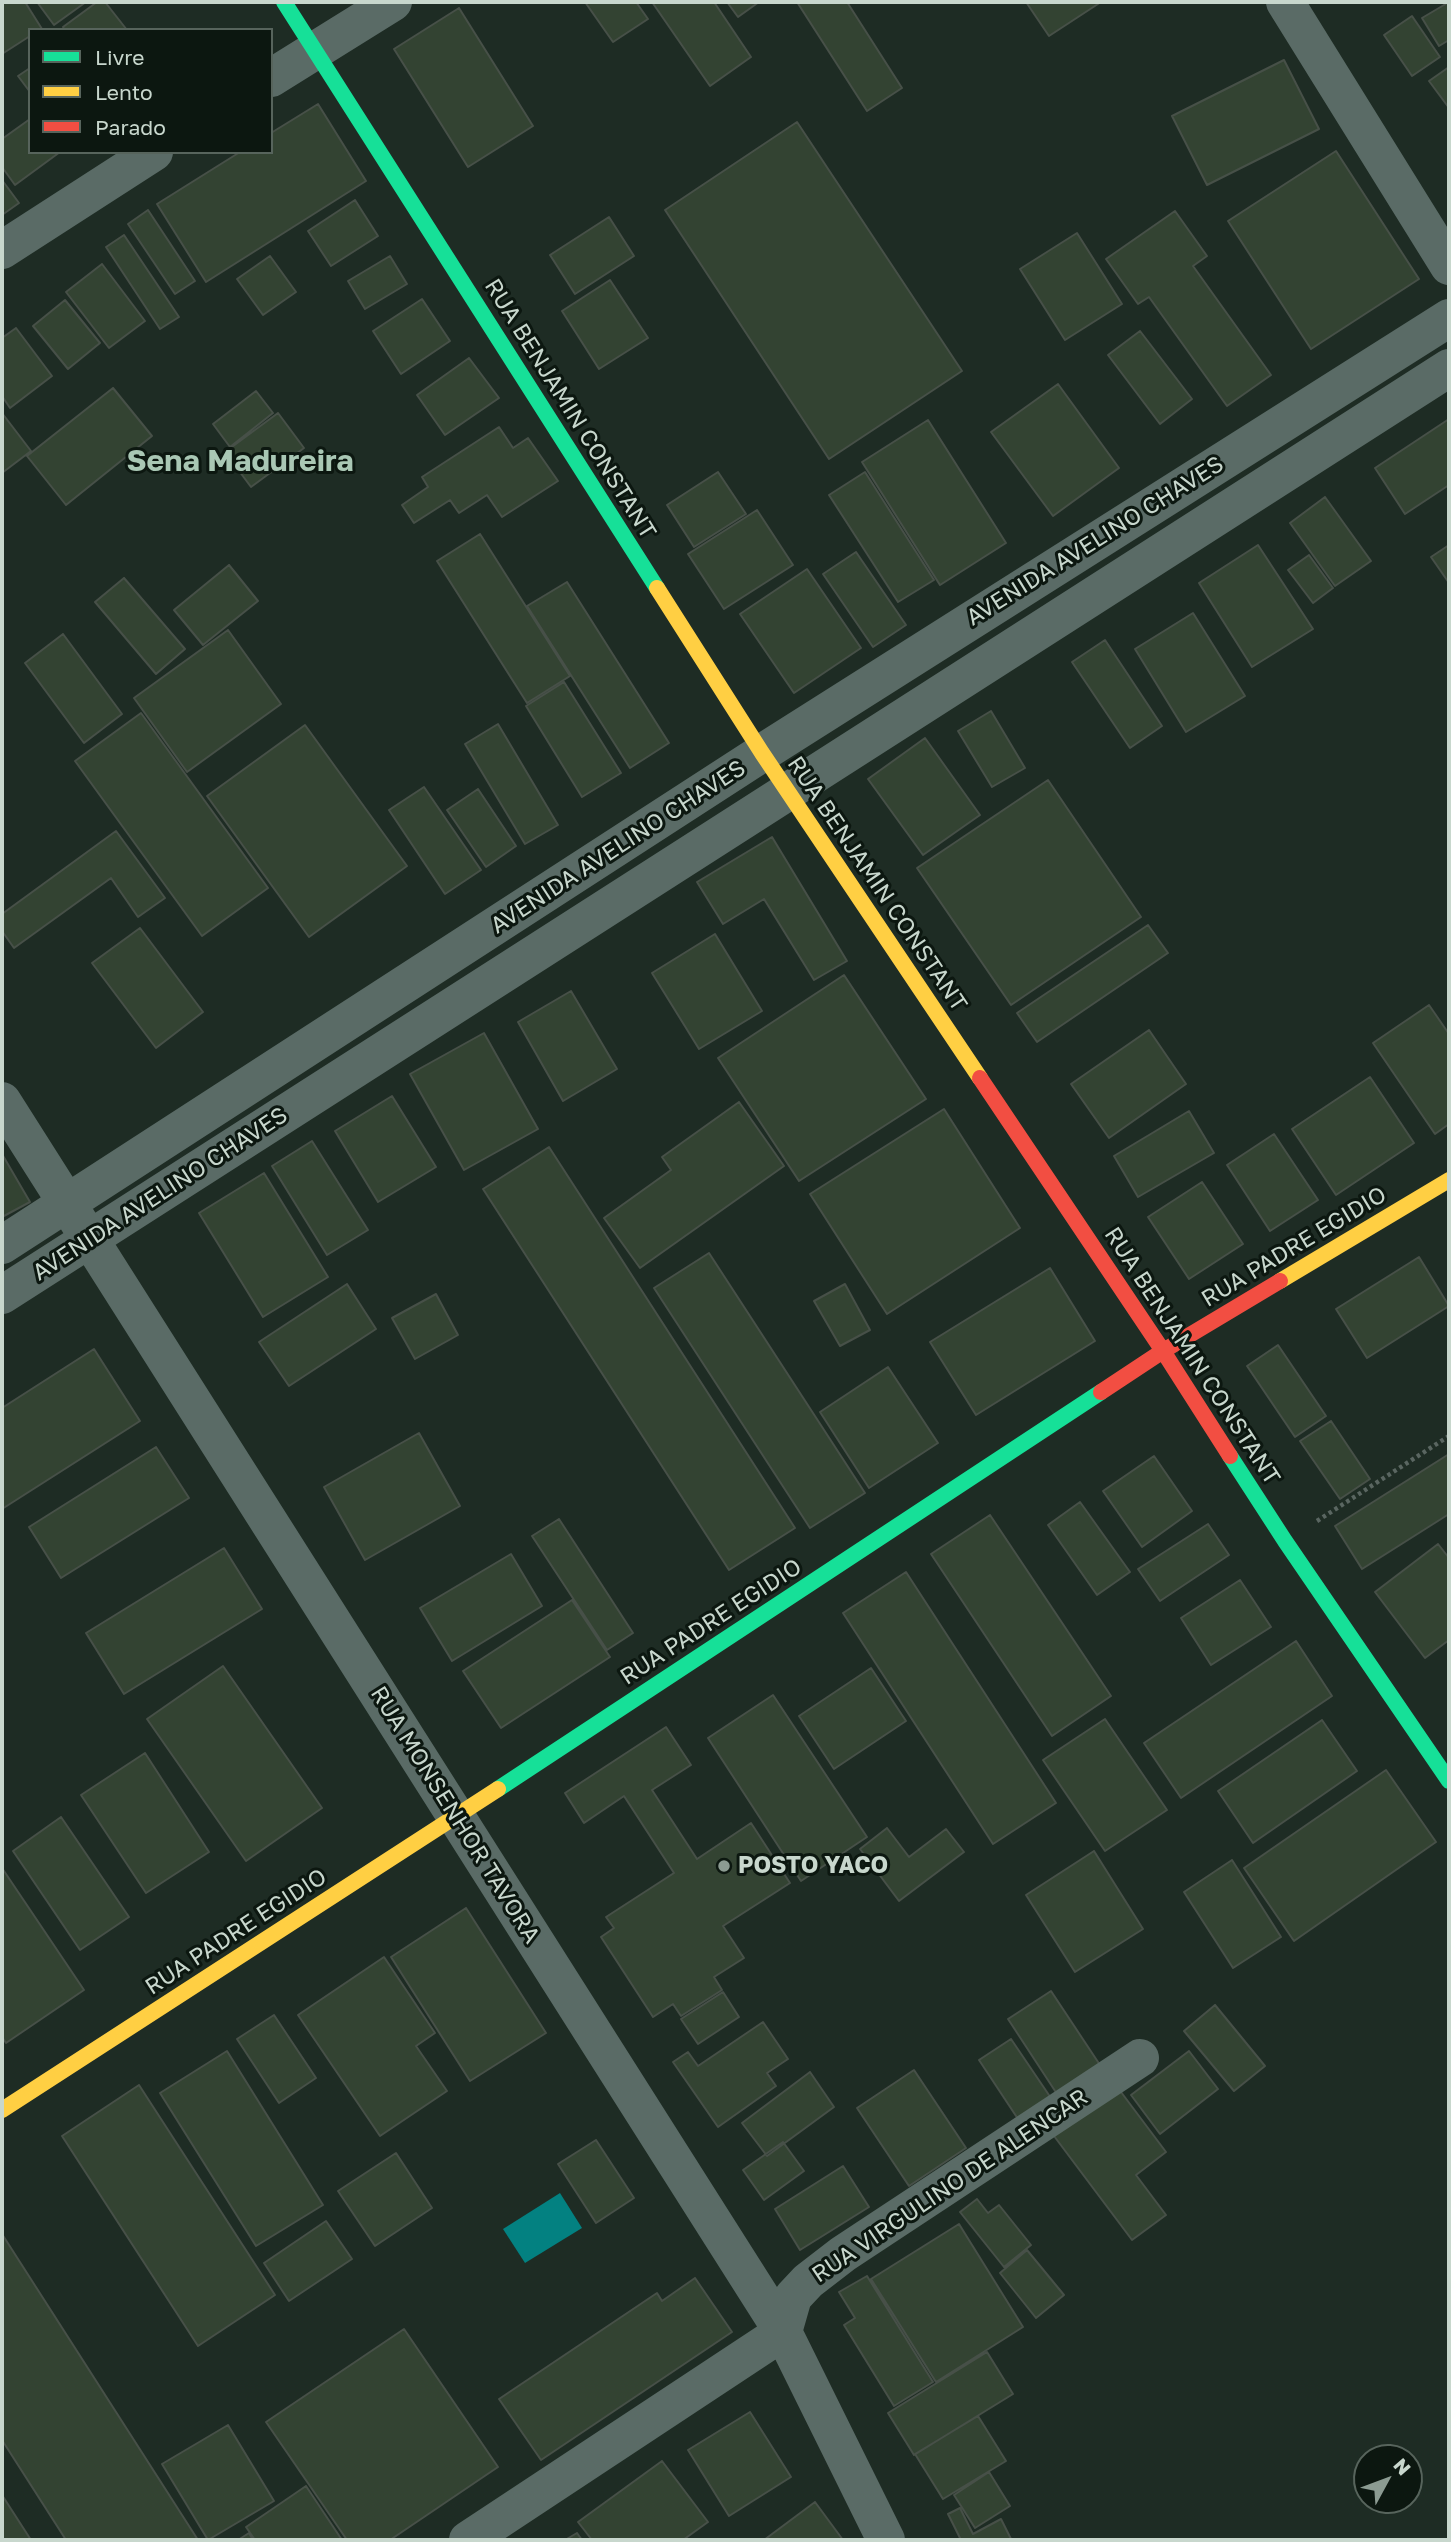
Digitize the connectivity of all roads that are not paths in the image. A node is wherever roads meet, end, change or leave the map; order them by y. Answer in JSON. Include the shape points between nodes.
{"nodes":[{"id":1,"x":284,"y":2,"type":"edge"},
{"id":2,"x":393,"y":2,"type":"edge"},
{"id":3,"x":1285,"y":2,"type":"edge"},
{"id":4,"x":315,"y":50,"type":"junction"},
{"id":5,"x":273,"y":77,"type":"edge"},
{"id":6,"x":152,"y":154,"type":"edge"},
{"id":7,"x":2,"y":250,"type":"edge"},
{"id":8,"x":1449,"y":266,"type":"edge"},
{"id":9,"x":1449,"y":318,"type":"edge"},
{"id":10,"x":1449,"y":368,"type":"edge"},
{"id":11,"x":762,"y":753,"type":"junction"},
{"id":12,"x":788,"y":792,"type":"junction"},
{"id":13,"x":2,"y":1101,"type":"edge"},
{"id":14,"x":1449,"y":1180,"type":"edge"},
{"id":15,"x":68,"y":1204,"type":"junction"},
{"id":16,"x":91,"y":1238,"type":"junction"},
{"id":17,"x":2,"y":1245,"type":"edge"},
{"id":18,"x":2,"y":1295,"type":"edge"},
{"id":19,"x":1163,"y":1351,"type":"junction"},
{"id":20,"x":1449,"y":1781,"type":"edge"},
{"id":21,"x":456,"y":1817,"type":"junction"},
{"id":22,"x":1140,"y":2058,"type":"dead end"},
{"id":23,"x":2,"y":2110,"type":"edge"},
{"id":24,"x":783,"y":2332,"type":"junction"},
{"id":25,"x":468,"y":2540,"type":"edge"},
{"id":26,"x":886,"y":2540,"type":"edge"}],
"edges":[{"from":1,"to":4,"type":"street","name":"RUA BENJAMIN CONSTANT"},
{"from":2,"to":4,"type":"street"},
{"from":3,"to":8,"type":"street"},
{"from":4,"to":5,"type":"street"},
{"from":4,"to":11,"type":"street","name":"RUA BENJAMIN CONSTANT"},
{"from":6,"to":7,"type":"street"},
{"from":9,"to":11,"type":"street","name":"AVENIDA AVELINO CHAVES"},
{"from":10,"to":12,"type":"street","name":"AVENIDA AVELINO CHAVES"},
{"from":11,"to":12,"type":"street","name":"RUA BENJAMIN CONSTANT"},
{"from":11,"to":15,"type":"street","name":"AVENIDA AVELINO CHAVES"},
{"from":12,"to":16,"type":"street","name":"AVENIDA AVELINO CHAVES"},
{"from":12,"to":19,"type":"street","name":"RUA BENJAMIN CONSTANT"},
{"from":13,"to":15,"type":"street","name":"RUA MONSENHOR TAVORA"},
{"from":14,"to":19,"type":"street","name":"RUA PADRE EGIDIO"},
{"from":15,"to":16,"type":"street","name":"RUA MONSENHOR TAVORA"},
{"from":15,"to":17,"type":"street","name":"AVENIDA AVELINO CHAVES"},
{"from":16,"to":18,"type":"street","name":"AVENIDA AVELINO CHAVES"},
{"from":16,"to":21,"type":"street","name":"RUA MONSENHOR TAVORA"},
{"from":19,"to":20,"type":"street","name":"RUA BENJAMIN CONSTANT","via":[[1285,1541]]},
{"from":19,"to":21,"type":"street","name":"RUA PADRE EGIDIO"},
{"from":21,"to":23,"type":"street","name":"RUA PADRE EGIDIO"},
{"from":21,"to":24,"type":"street","name":"RUA MONSENHOR TAVORA"},
{"from":22,"to":24,"type":"street","name":"RUA VIRGULINO DE ALENCAR","via":[[808,2280],[793,2297]]},
{"from":24,"to":25,"type":"street"},
{"from":24,"to":26,"type":"street","name":"RUA MONSENHOR TAVORA"}]}
